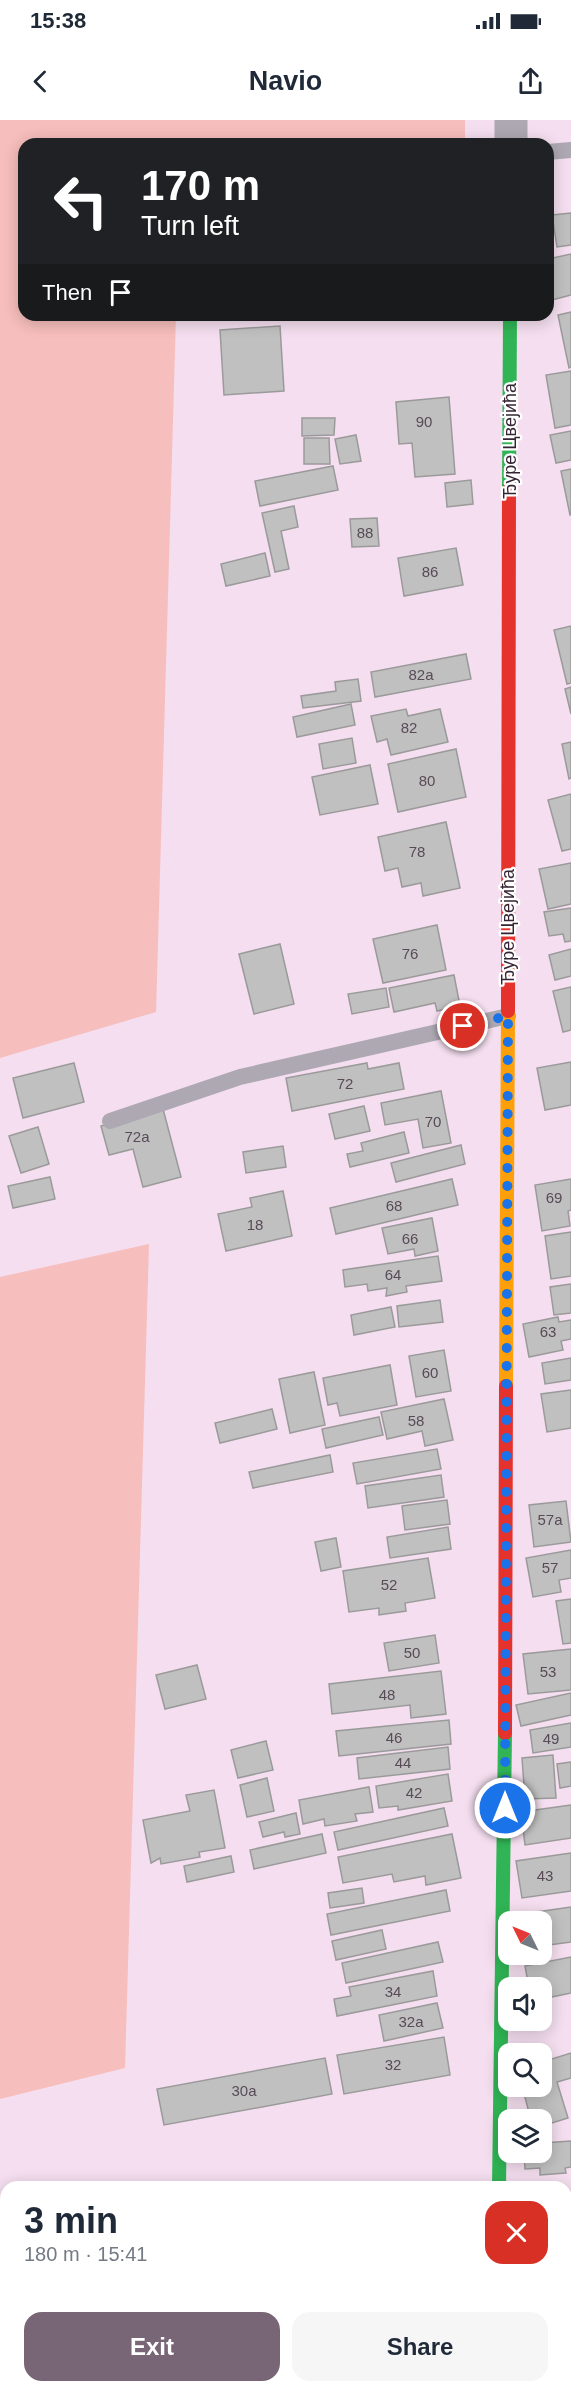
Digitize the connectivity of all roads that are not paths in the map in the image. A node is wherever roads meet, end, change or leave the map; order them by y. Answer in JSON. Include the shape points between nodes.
{"nodes":[{"id":1,"x":511,"y":120,"type":"edge"},
{"id":2,"x":511,"y":138,"type":"edge"},
{"id":3,"x":571,"y":150,"type":"edge"},
{"id":4,"x":554,"y":151,"type":"edge"},
{"id":5,"x":510,"y":321,"type":"edge"},
{"id":6,"x":508,"y":1016,"type":"junction"},
{"id":7,"x":110,"y":1121,"type":"dead end"},
{"id":8,"x":499,"y":2181,"type":"edge"}],
"edges":[{"from":1,"to":2,"type":"street"},
{"from":3,"to":4,"type":"lane"},
{"from":5,"to":6,"type":"street","name":"Ђуре Цвејића"},
{"from":6,"to":7,"type":"lane","via":[[240,1077]]},
{"from":6,"to":8,"type":"street","name":"Ђуре Цвејића","via":[[505,1808]]}]}
